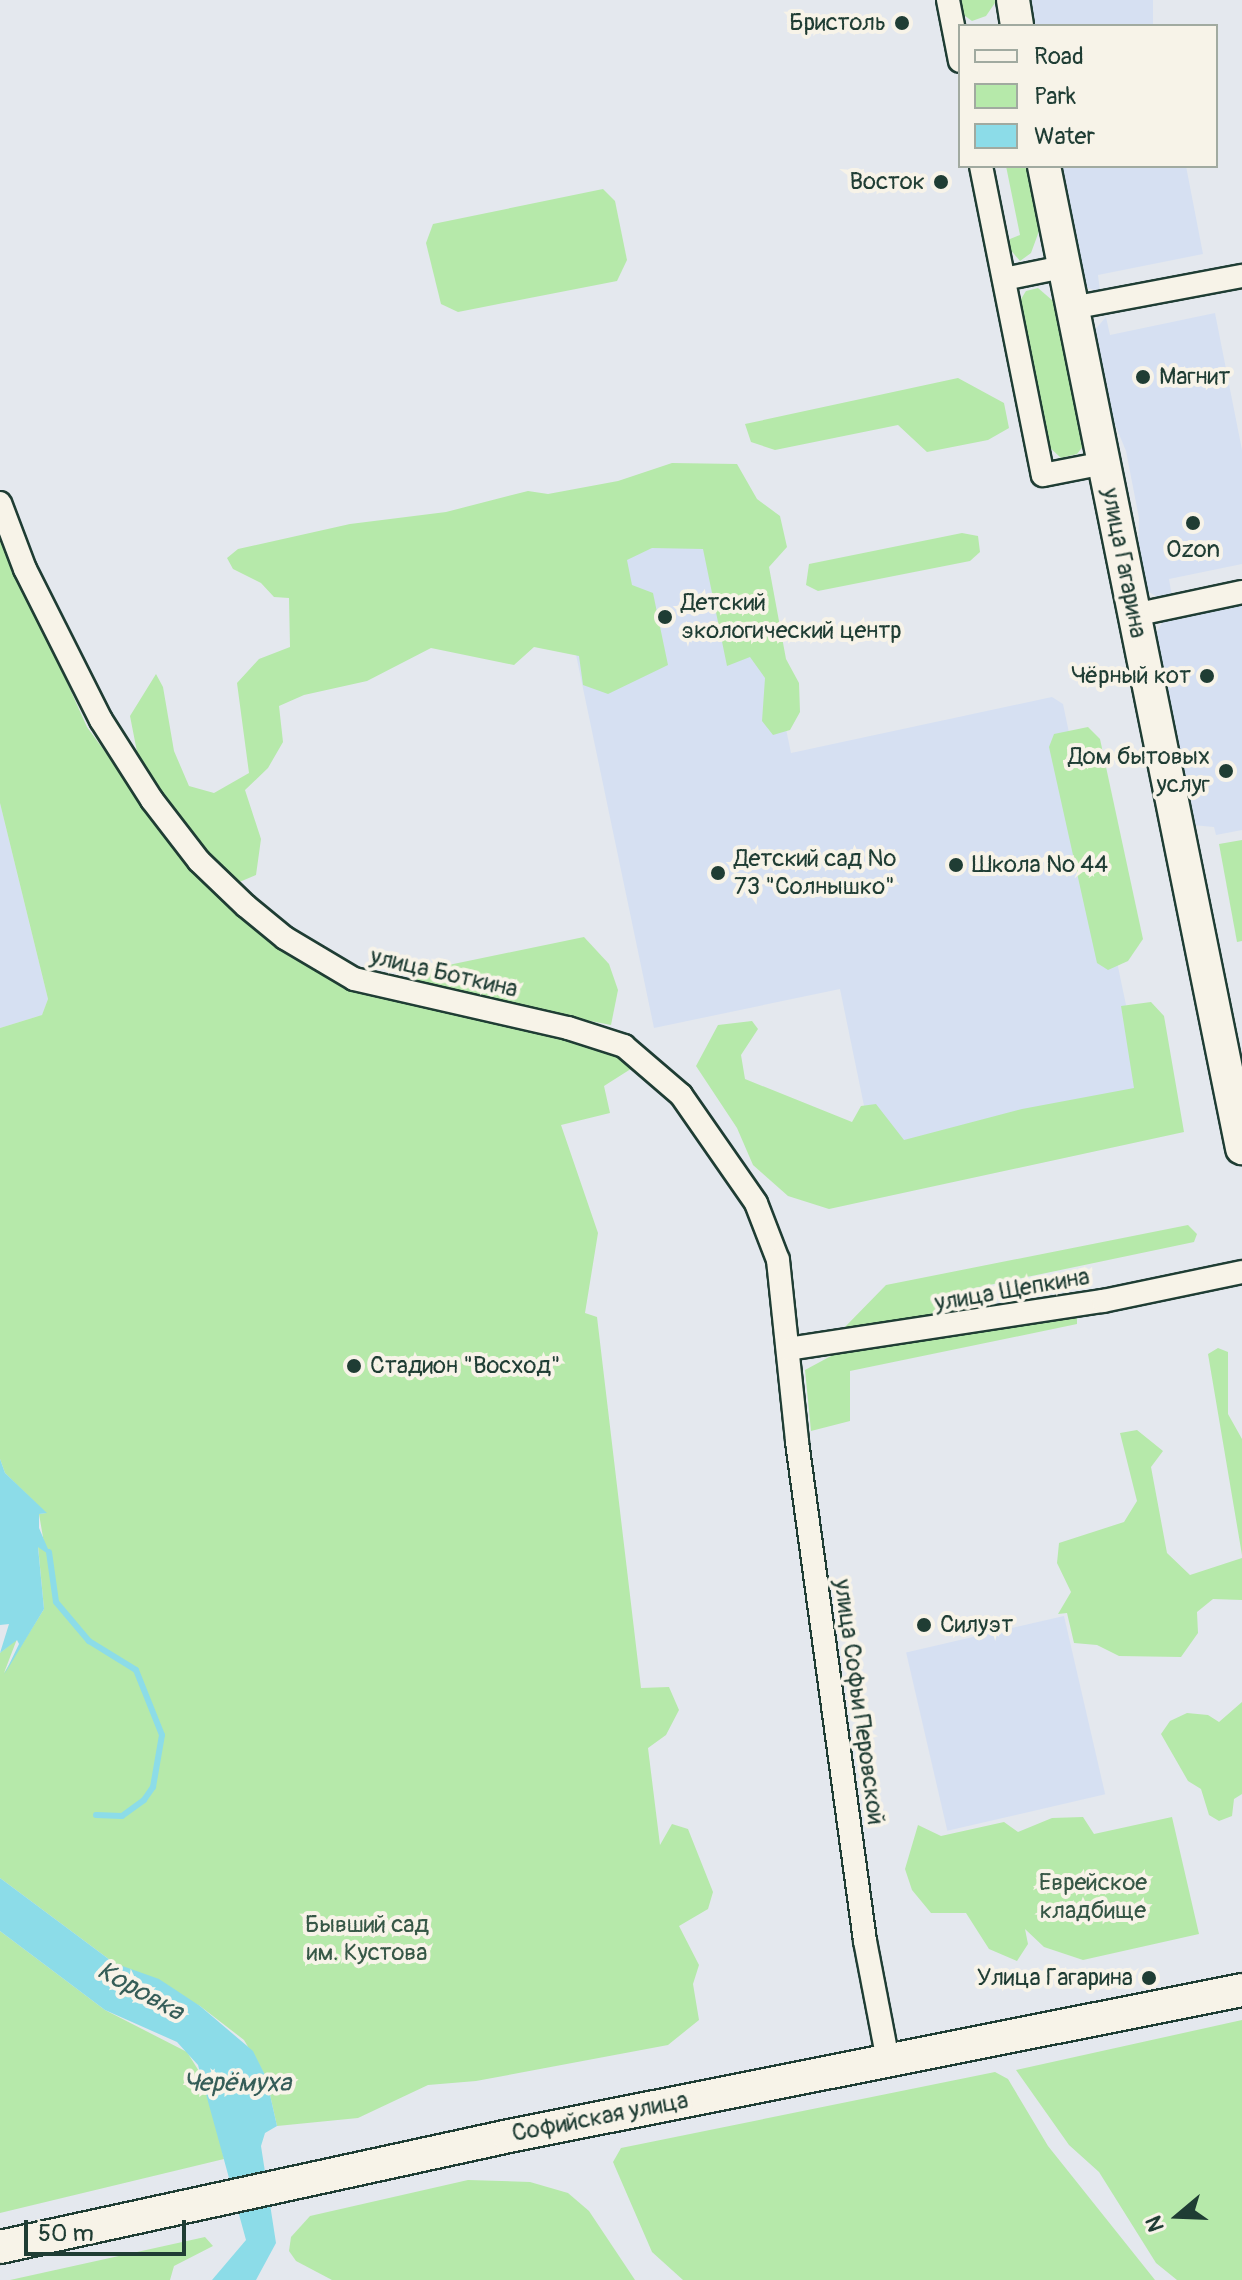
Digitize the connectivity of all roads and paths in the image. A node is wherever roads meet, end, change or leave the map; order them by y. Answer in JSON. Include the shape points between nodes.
{"nodes":[{"id":1,"x":948,"y":0,"type":"edge"},
{"id":2,"x":1013,"y":0,"type":"edge"},
{"id":3,"x":1017,"y":24,"type":"edge"},
{"id":4,"x":958,"y":51,"type":"edge"},
{"id":5,"x":981,"y":168,"type":"edge"},
{"id":6,"x":1044,"y":168,"type":"edge"},
{"id":7,"x":1063,"y":267,"type":"junction"},
{"id":8,"x":1242,"y":276,"type":"edge"},
{"id":9,"x":1004,"y":279,"type":"junction"},
{"id":10,"x":1072,"y":308,"type":"junction"},
{"id":11,"x":1104,"y":463,"type":"junction"},
{"id":12,"x":0,"y":503,"type":"edge"},
{"id":13,"x":1242,"y":592,"type":"edge"},
{"id":14,"x":1134,"y":615,"type":"junction"},
{"id":15,"x":1242,"y":1148,"type":"edge"},
{"id":16,"x":1242,"y":1272,"type":"edge"},
{"id":17,"x":788,"y":1349,"type":"junction"},
{"id":18,"x":1242,"y":1977,"type":"edge"},
{"id":19,"x":1242,"y":1990,"type":"edge"},
{"id":20,"x":1202,"y":1999,"type":"junction"},
{"id":21,"x":888,"y":2060,"type":"junction"},
{"id":22,"x":0,"y":2247,"type":"edge"}],
"edges":[{"from":1,"to":4,"type":"street"},
{"from":2,"to":3,"type":"main road"},
{"from":5,"to":9,"type":"street"},
{"from":6,"to":7,"type":"main road","name":"улица Гагарина"},
{"from":7,"to":9,"type":"street"},
{"from":7,"to":10,"type":"main road","name":"улица Гагарина"},
{"from":8,"to":10,"type":"street"},
{"from":9,"to":11,"type":"street","via":[[1043,475]]},
{"from":10,"to":11,"type":"main road","name":"улица Гагарина"},
{"from":11,"to":14,"type":"main road","name":"улица Гагарина"},
{"from":12,"to":17,"type":"street","name":"улица Боткина","via":[[25,569],[89,701],[152,800],[199,861],[285,938],[354,979],[598,1036],[648,1063],[693,1111],[764,1217],[778,1260]]},
{"from":13,"to":14,"type":"street"},
{"from":14,"to":15,"type":"main road","name":"улица Гагарина"},
{"from":16,"to":17,"type":"street","name":"улица Щепкина","via":[[1027,1314]]},
{"from":17,"to":21,"type":"street","name":"улица Софьи Перовской","via":[[863,1926]]},
{"from":18,"to":20,"type":"main road","name":"Софийская улица"},
{"from":19,"to":20,"type":"main road","name":"Софийская улица"},
{"from":20,"to":21,"type":"main road","name":"Софийская улица"},
{"from":21,"to":22,"type":"main road","name":"Софийская улица"}]}
